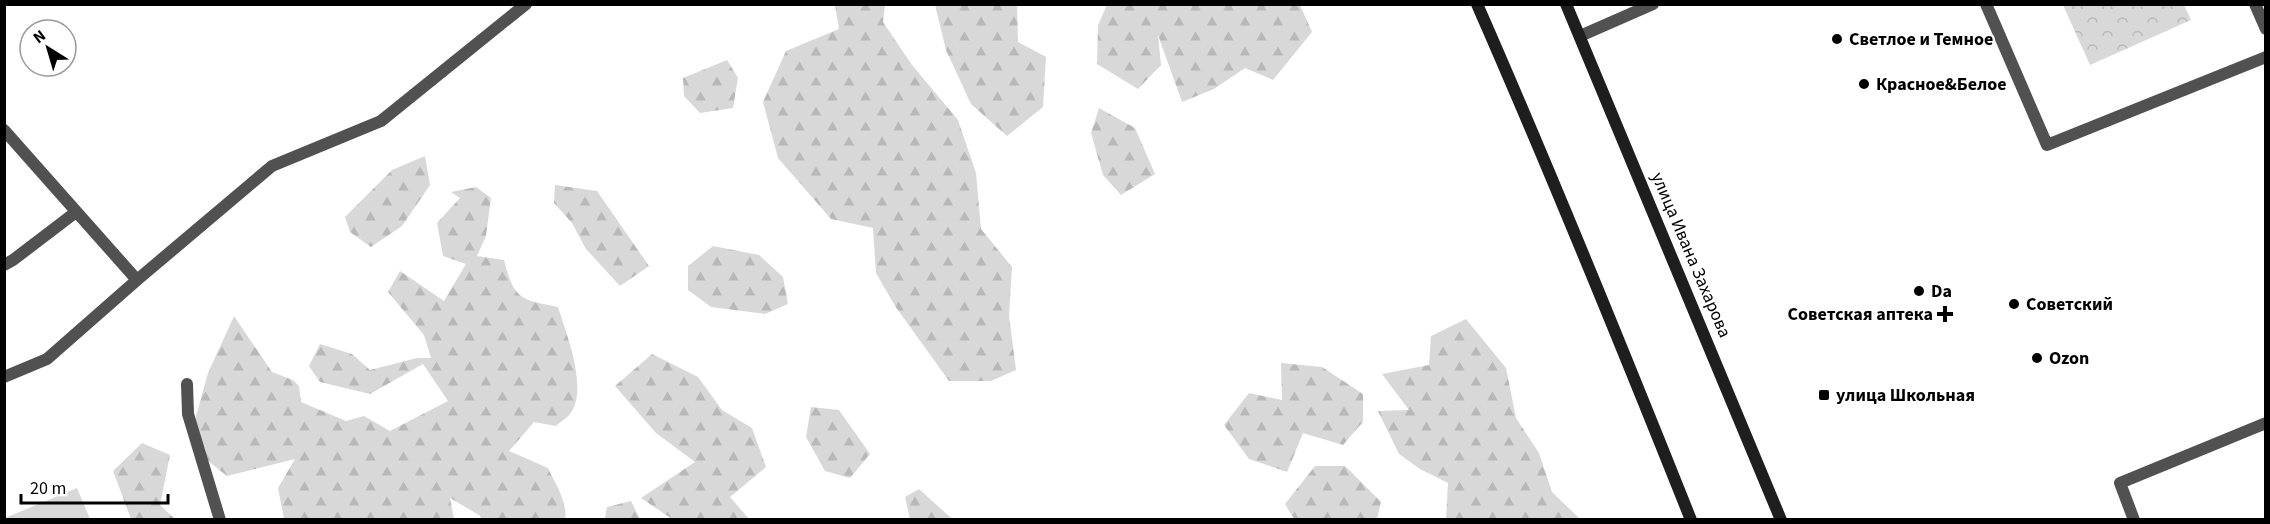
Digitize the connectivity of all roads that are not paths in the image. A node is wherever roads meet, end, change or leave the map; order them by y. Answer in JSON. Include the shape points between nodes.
{"nodes":[{"id":1,"x":526,"y":4,"type":"edge"},
{"id":2,"x":1477,"y":4,"type":"edge"},
{"id":3,"x":1566,"y":4,"type":"edge"},
{"id":4,"x":1653,"y":4,"type":"edge"},
{"id":5,"x":1986,"y":4,"type":"edge"},
{"id":6,"x":2255,"y":4,"type":"edge"},
{"id":7,"x":2265,"y":29,"type":"edge"},
{"id":8,"x":1580,"y":36,"type":"junction"},
{"id":9,"x":2265,"y":57,"type":"edge"},
{"id":10,"x":5,"y":132,"type":"edge"},
{"id":11,"x":76,"y":212,"type":"junction"},
{"id":12,"x":4,"y":265,"type":"edge"},
{"id":13,"x":137,"y":280,"type":"junction"},
{"id":14,"x":4,"y":377,"type":"edge"},
{"id":15,"x":187,"y":384,"type":"dead end"},
{"id":16,"x":2265,"y":423,"type":"edge"},
{"id":17,"x":220,"y":519,"type":"edge"},
{"id":18,"x":1691,"y":519,"type":"edge"},
{"id":19,"x":1781,"y":519,"type":"edge"},
{"id":20,"x":2134,"y":519,"type":"edge"}],
"edges":[{"from":1,"to":13,"type":"lane","via":[[381,121],[272,166]]},
{"from":2,"to":18,"type":"main road"},
{"from":3,"to":8,"type":"main road","name":"улица Ивана Захарова"},
{"from":4,"to":8,"type":"lane"},
{"from":5,"to":9,"type":"lane","via":[[2047,145]]},
{"from":6,"to":7,"type":"lane"},
{"from":8,"to":19,"type":"main road","name":"улица Ивана Захарова"},
{"from":10,"to":11,"type":"lane"},
{"from":11,"to":12,"type":"lane"},
{"from":11,"to":13,"type":"lane"},
{"from":13,"to":14,"type":"lane","via":[[47,359]]},
{"from":15,"to":17,"type":"lane","via":[[188,414]]},
{"from":16,"to":20,"type":"lane","via":[[2120,483]]}]}
